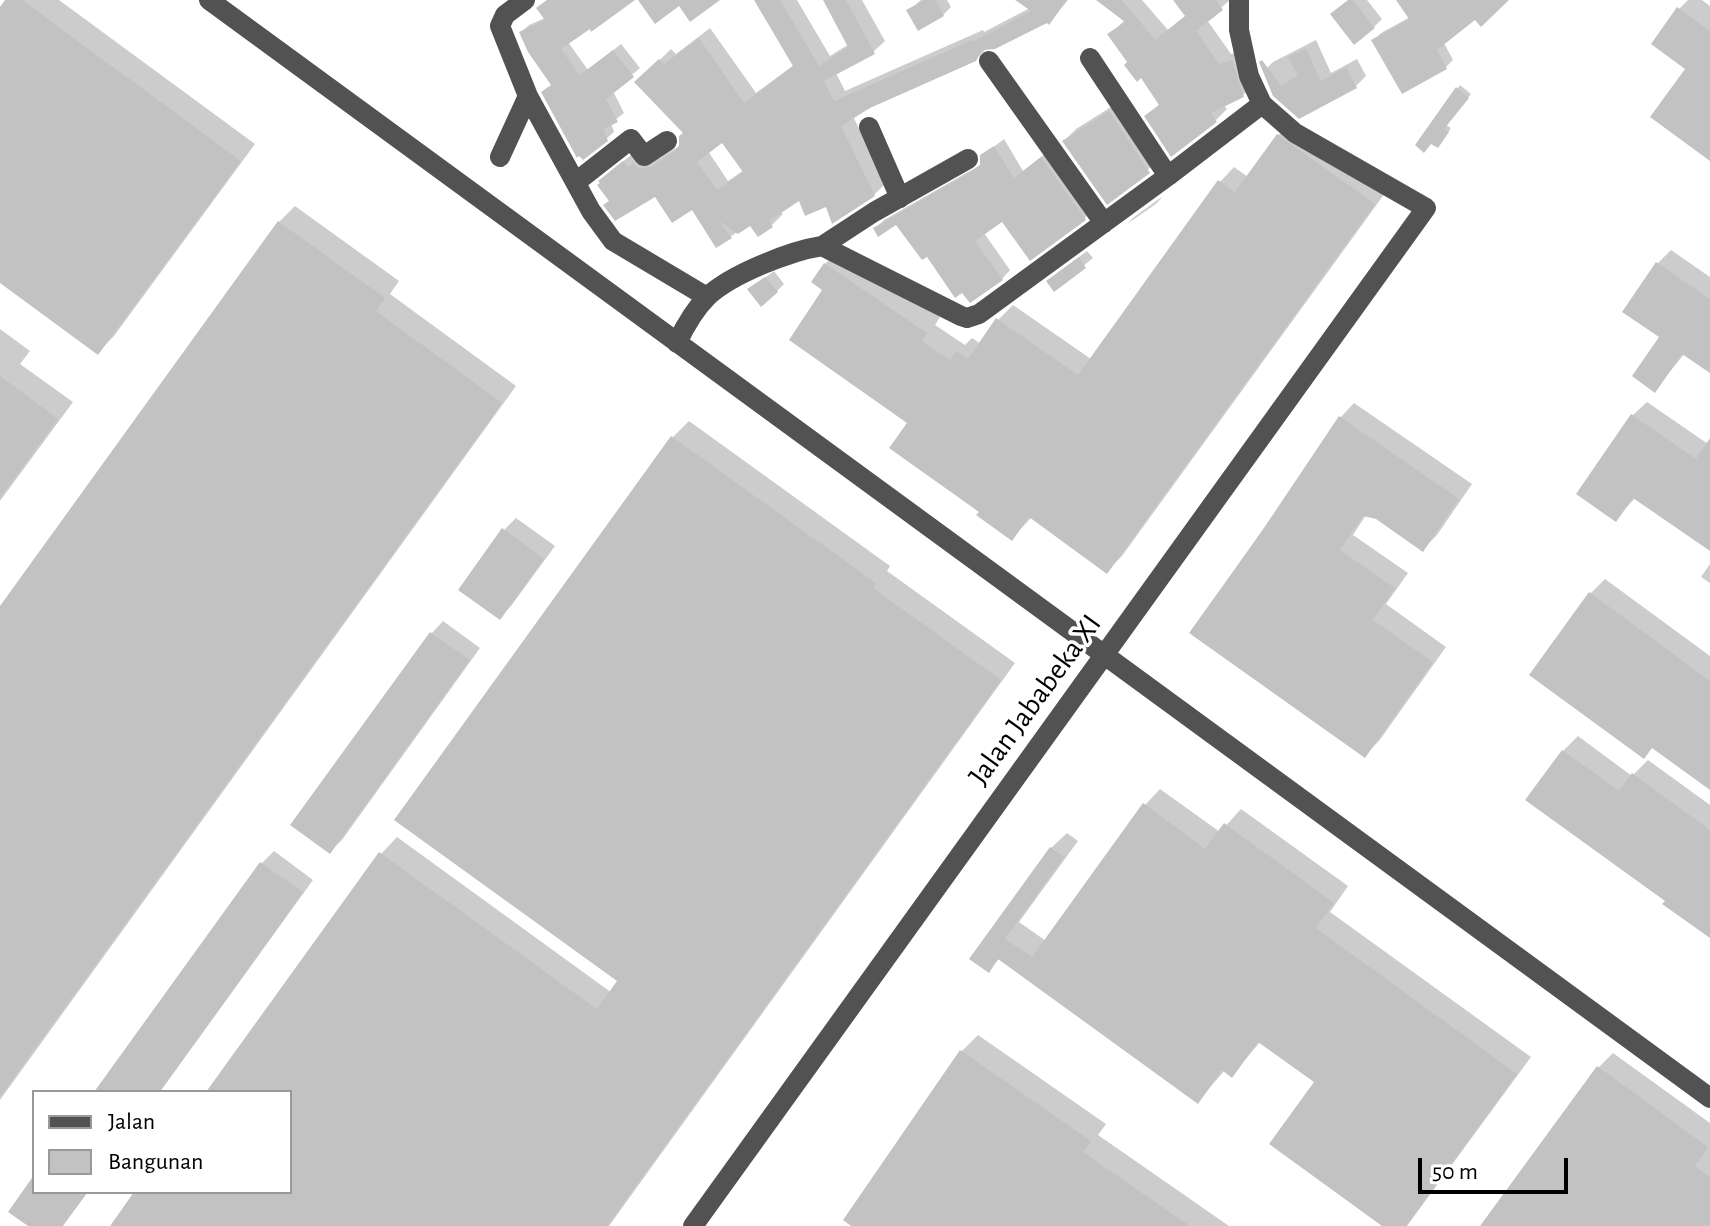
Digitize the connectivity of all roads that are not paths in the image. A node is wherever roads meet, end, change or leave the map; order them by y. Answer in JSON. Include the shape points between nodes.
{"nodes":[{"id":1,"x":209,"y":0,"type":"edge"},
{"id":2,"x":525,"y":0,"type":"edge"},
{"id":3,"x":1239,"y":0,"type":"edge"},
{"id":4,"x":1090,"y":58,"type":"dead end"},
{"id":5,"x":989,"y":61,"type":"dead end"},
{"id":6,"x":528,"y":96,"type":"junction"},
{"id":7,"x":1262,"y":104,"type":"junction"},
{"id":8,"x":869,"y":127,"type":"dead end"},
{"id":9,"x":667,"y":141,"type":"dead end"},
{"id":10,"x":500,"y":157,"type":"dead end"},
{"id":11,"x":968,"y":159,"type":"dead end"},
{"id":12,"x":1168,"y":176,"type":"junction"},
{"id":13,"x":576,"y":182,"type":"junction"},
{"id":14,"x":900,"y":198,"type":"junction"},
{"id":15,"x":1104,"y":223,"type":"junction"},
{"id":16,"x":822,"y":246,"type":"junction"},
{"id":17,"x":707,"y":297,"type":"junction"},
{"id":18,"x":677,"y":343,"type":"junction"},
{"id":19,"x":1104,"y":655,"type":"junction"},
{"id":20,"x":1710,"y":1098,"type":"edge"},
{"id":21,"x":693,"y":1226,"type":"edge"}],
"edges":[{"from":1,"to":18,"type":"street"},
{"from":2,"to":6,"type":"street","via":[[505,15],[500,26]]},
{"from":3,"to":7,"type":"street","via":[[1249,76]]},
{"from":4,"to":12,"type":"street"},
{"from":5,"to":15,"type":"street"},
{"from":6,"to":10,"type":"street"},
{"from":6,"to":13,"type":"street"},
{"from":7,"to":12,"type":"street"},
{"from":7,"to":19,"type":"street","name":"Jalan Jababeka XI","via":[[1295,133],[1426,208]]},
{"from":8,"to":14,"type":"street"},
{"from":9,"to":13,"type":"street","via":[[644,156],[631,139]]},
{"from":11,"to":14,"type":"street"},
{"from":12,"to":15,"type":"street"},
{"from":13,"to":17,"type":"street","via":[[616,244]]},
{"from":14,"to":16,"type":"street"},
{"from":15,"to":16,"type":"street","via":[[967,318]]},
{"from":16,"to":17,"type":"street","via":[[774,259]]},
{"from":17,"to":18,"type":"street"},
{"from":18,"to":19,"type":"street"},
{"from":19,"to":20,"type":"street"},
{"from":19,"to":21,"type":"street","name":"Jalan Jababeka XI"}]}
